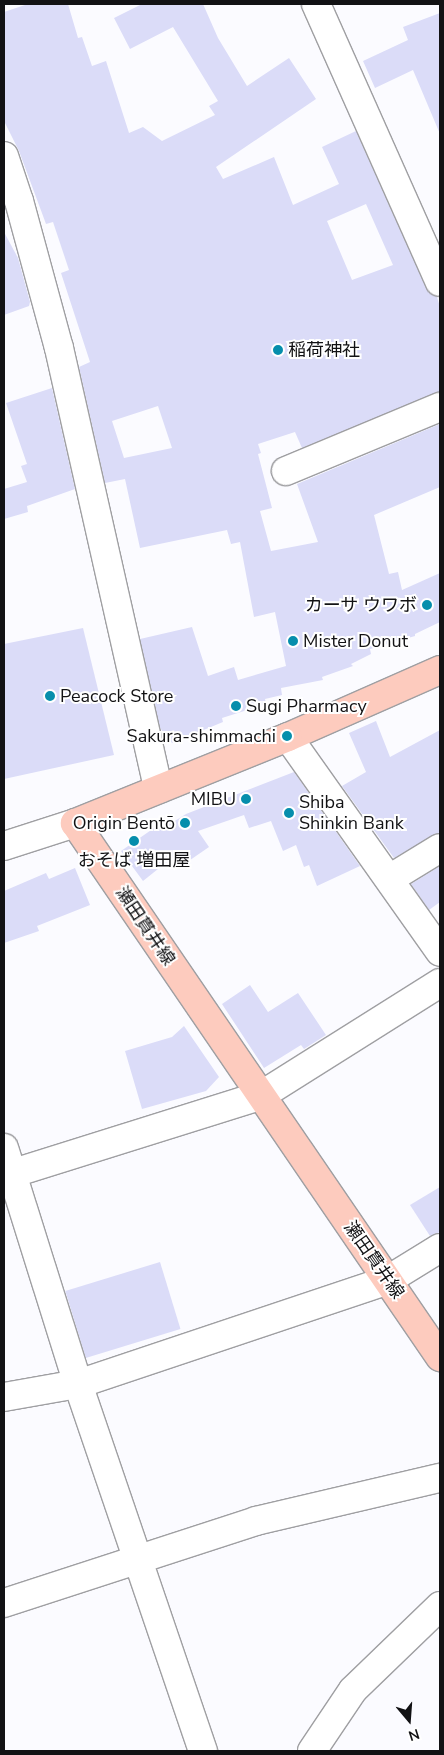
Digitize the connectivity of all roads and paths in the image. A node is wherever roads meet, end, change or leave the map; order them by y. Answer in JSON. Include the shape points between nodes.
{"nodes":[{"id":1,"x":316,"y":4,"type":"edge"},
{"id":2,"x":4,"y":156,"type":"edge"},
{"id":3,"x":440,"y":282,"type":"edge"},
{"id":4,"x":440,"y":407,"type":"edge"},
{"id":5,"x":286,"y":472,"type":"dead end"},
{"id":6,"x":440,"y":670,"type":"edge"},
{"id":7,"x":288,"y":737,"type":"junction"},
{"id":8,"x":158,"y":789,"type":"junction"},
{"id":9,"x":75,"y":823,"type":"junction"},
{"id":10,"x":4,"y":846,"type":"edge"},
{"id":11,"x":440,"y":848,"type":"edge"},
{"id":12,"x":390,"y":878,"type":"junction"},
{"id":13,"x":440,"y":952,"type":"edge"},
{"id":14,"x":440,"y":983,"type":"edge"},
{"id":15,"x":262,"y":1096,"type":"junction"},
{"id":16,"x":4,"y":1148,"type":"edge"},
{"id":17,"x":7,"y":1175,"type":"edge"},
{"id":18,"x":440,"y":1248,"type":"edge"},
{"id":19,"x":388,"y":1280,"type":"junction"},
{"id":20,"x":440,"y":1356,"type":"edge"},
{"id":21,"x":78,"y":1384,"type":"junction"},
{"id":22,"x":4,"y":1397,"type":"edge"},
{"id":23,"x":440,"y":1478,"type":"edge"},
{"id":24,"x":136,"y":1558,"type":"junction"},
{"id":25,"x":4,"y":1603,"type":"edge"},
{"id":26,"x":440,"y":1606,"type":"edge"},
{"id":27,"x":203,"y":1751,"type":"edge"},
{"id":28,"x":312,"y":1751,"type":"edge"}],
"edges":[{"from":1,"to":3,"type":"street"},
{"from":2,"to":8,"type":"street","via":[[20,201],[59,348]]},
{"from":4,"to":5,"type":"street"},
{"from":6,"to":7,"type":"main road"},
{"from":7,"to":8,"type":"main road"},
{"from":7,"to":12,"type":"street"},
{"from":8,"to":9,"type":"main road"},
{"from":9,"to":10,"type":"street"},
{"from":9,"to":15,"type":"main road","name":"瀬田貫井線"},
{"from":11,"to":12,"type":"street"},
{"from":12,"to":13,"type":"street"},
{"from":14,"to":15,"type":"street"},
{"from":15,"to":17,"type":"street"},
{"from":15,"to":19,"type":"main road","name":"瀬田貫井線"},
{"from":16,"to":17,"type":"street"},
{"from":17,"to":21,"type":"street"},
{"from":18,"to":19,"type":"street"},
{"from":19,"to":20,"type":"main road","name":"瀬田貫井線"},
{"from":19,"to":21,"type":"street"},
{"from":21,"to":22,"type":"street"},
{"from":21,"to":24,"type":"street"},
{"from":23,"to":24,"type":"street","via":[[256,1521]]},
{"from":24,"to":25,"type":"street"},
{"from":24,"to":27,"type":"street"},
{"from":26,"to":28,"type":"street","via":[[353,1690]]}]}
